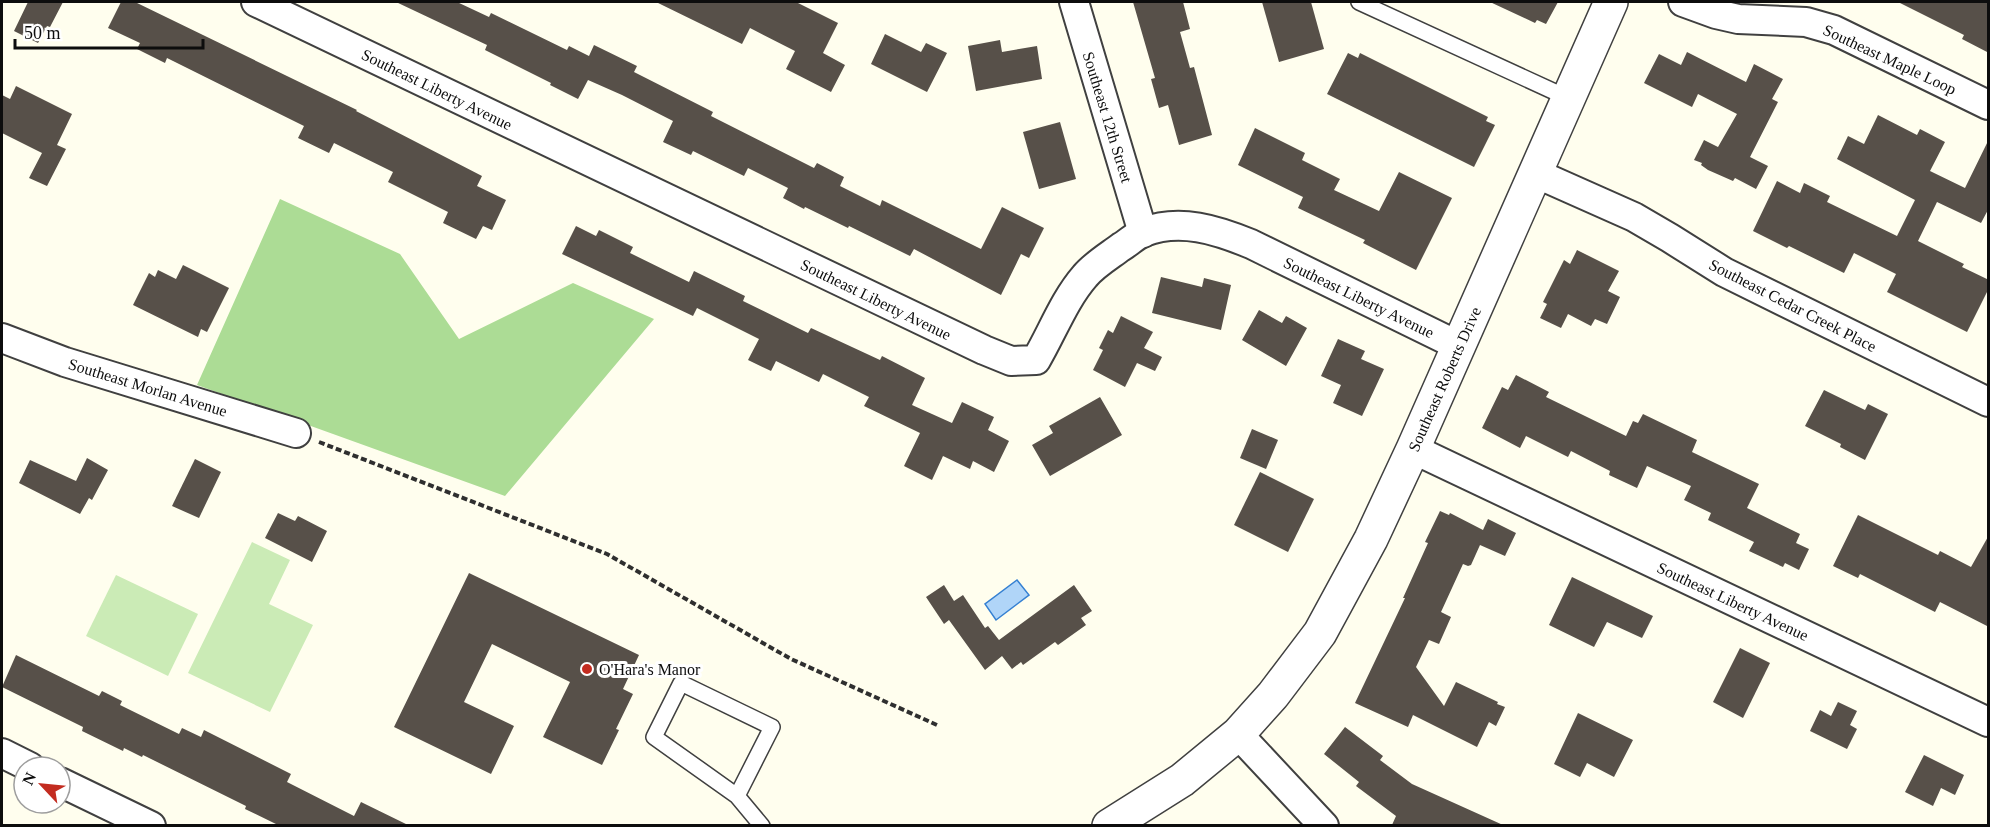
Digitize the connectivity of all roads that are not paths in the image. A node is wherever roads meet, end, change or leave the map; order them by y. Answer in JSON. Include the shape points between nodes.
{"nodes":[{"id":1,"x":256,"y":2,"type":"edge"},
{"id":2,"x":1074,"y":2,"type":"edge"},
{"id":3,"x":1359,"y":2,"type":"edge"},
{"id":4,"x":1611,"y":2,"type":"edge"},
{"id":5,"x":1683,"y":2,"type":"edge"},
{"id":6,"x":299,"y":11,"type":"edge"},
{"id":7,"x":1568,"y":98,"type":"junction"},
{"id":8,"x":1989,"y":105,"type":"edge"},
{"id":9,"x":1535,"y":173,"type":"junction"},
{"id":10,"x":1143,"y":233,"type":"junction"},
{"id":11,"x":2,"y":338,"type":"edge"},
{"id":12,"x":1459,"y":346,"type":"junction"},
{"id":13,"x":1989,"y":402,"type":"edge"},
{"id":14,"x":296,"y":433,"type":"road end"},
{"id":15,"x":1413,"y":449,"type":"junction"},
{"id":16,"x":1989,"y":722,"type":"edge"},
{"id":17,"x":1238,"y":734,"type":"junction"},
{"id":18,"x":72,"y":788,"type":"edge"},
{"id":19,"x":737,"y":796,"type":"junction"},
{"id":20,"x":151,"y":825,"type":"edge"},
{"id":21,"x":762,"y":825,"type":"edge"},
{"id":22,"x":1109,"y":825,"type":"edge"},
{"id":23,"x":1324,"y":825,"type":"edge"}],
"edges":[{"from":1,"to":6,"type":"street","name":"Southeast Liberty Avenue"},
{"from":2,"to":10,"type":"street","name":"Southeast 12th Street"},
{"from":3,"to":7,"type":"lane"},
{"from":4,"to":7,"type":"street","name":"Southeast Roberts Drive"},
{"from":5,"to":8,"type":"street","name":"Southeast Maple Loop","via":[[1738,19],[1806,22],[1834,30]]},
{"from":6,"to":10,"type":"street","name":"Southeast Liberty Avenue","via":[[1011,361],[1036,360],[1085,276]]},
{"from":7,"to":9,"type":"street","name":"Southeast Roberts Drive"},
{"from":9,"to":12,"type":"street","name":"Southeast Roberts Drive"},
{"from":9,"to":13,"type":"street","name":"Southeast Cedar Creek Place","via":[[1634,217],[1724,272]]},
{"from":10,"to":12,"type":"street","name":"Southeast Liberty Avenue","via":[[1170,226],[1194,226],[1224,233]]},
{"from":11,"to":14,"type":"street","name":"Southeast Morlan Avenue","via":[[65,362]]},
{"from":12,"to":15,"type":"street","name":"Southeast Roberts Drive"},
{"from":15,"to":16,"type":"street","name":"Southeast Liberty Avenue"},
{"from":15,"to":17,"type":"street","name":"Southeast Roberts Drive","via":[[1371,539],[1320,633],[1274,695]]},
{"from":17,"to":22,"type":"street","name":"Southeast Roberts Drive","via":[[1182,780]]},
{"from":17,"to":23,"type":"street"},
{"from":18,"to":20,"type":"street"},
{"from":19,"to":19,"type":"lane","via":[[654,737],[681,683],[772,728]]},
{"from":19,"to":21,"type":"lane"}]}
